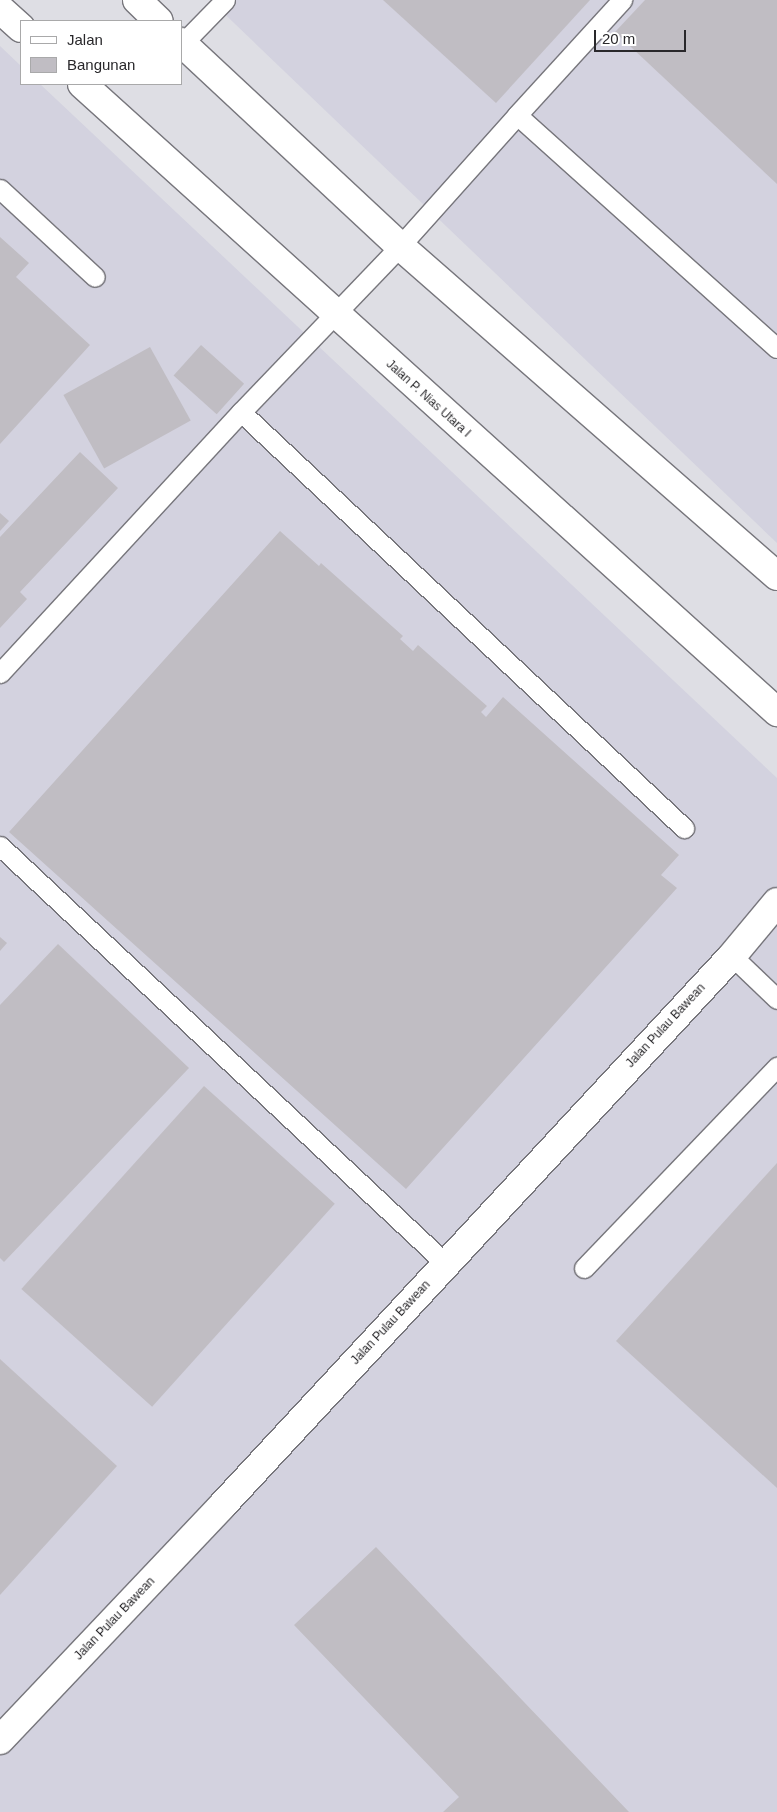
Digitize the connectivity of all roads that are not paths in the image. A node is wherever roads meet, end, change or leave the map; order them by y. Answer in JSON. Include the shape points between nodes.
{"nodes":[{"id":1,"x":137,"y":0,"type":"edge"},
{"id":2,"x":225,"y":0,"type":"edge"},
{"id":3,"x":622,"y":0,"type":"edge"},
{"id":4,"x":0,"y":9,"type":"edge"},
{"id":5,"x":159,"y":20,"type":"edge"},
{"id":6,"x":20,"y":27,"type":"edge"},
{"id":7,"x":182,"y":43,"type":"edge"},
{"id":8,"x":83,"y":85,"type":"edge"},
{"id":9,"x":517,"y":115,"type":"junction"},
{"id":10,"x":0,"y":190,"type":"edge"},
{"id":11,"x":400,"y":246,"type":"junction"},
{"id":12,"x":95,"y":277,"type":"dead end"},
{"id":13,"x":334,"y":315,"type":"junction"},
{"id":14,"x":777,"y":348,"type":"edge"},
{"id":15,"x":241,"y":412,"type":"junction"},
{"id":16,"x":777,"y":576,"type":"edge"},
{"id":17,"x":0,"y":672,"type":"edge"},
{"id":18,"x":777,"y":712,"type":"edge"},
{"id":19,"x":684,"y":828,"type":"dead end"},
{"id":20,"x":0,"y":846,"type":"edge"},
{"id":21,"x":777,"y":902,"type":"edge"},
{"id":22,"x":732,"y":956,"type":"junction"},
{"id":23,"x":777,"y":999,"type":"edge"},
{"id":24,"x":777,"y":1067,"type":"edge"},
{"id":25,"x":446,"y":1264,"type":"junction"},
{"id":26,"x":584,"y":1268,"type":"dead end"},
{"id":27,"x":0,"y":1740,"type":"edge"}],
"edges":[{"from":1,"to":5,"type":"street"},
{"from":2,"to":7,"type":"lane"},
{"from":3,"to":9,"type":"lane"},
{"from":4,"to":6,"type":"street"},
{"from":7,"to":11,"type":"street"},
{"from":8,"to":13,"type":"street","name":"Jalan P. Nias Utara I"},
{"from":9,"to":11,"type":"lane"},
{"from":9,"to":14,"type":"lane"},
{"from":10,"to":12,"type":"lane"},
{"from":11,"to":13,"type":"lane"},
{"from":11,"to":16,"type":"street"},
{"from":13,"to":15,"type":"lane"},
{"from":13,"to":18,"type":"street","name":"Jalan P. Nias Utara I"},
{"from":15,"to":17,"type":"lane"},
{"from":15,"to":19,"type":"lane"},
{"from":20,"to":25,"type":"lane"},
{"from":21,"to":22,"type":"street","name":"Jalan Pulau Bawean"},
{"from":22,"to":23,"type":"lane"},
{"from":22,"to":25,"type":"street","name":"Jalan Pulau Bawean"},
{"from":24,"to":26,"type":"lane"},
{"from":25,"to":27,"type":"street","name":"Jalan Pulau Bawean"}]}
